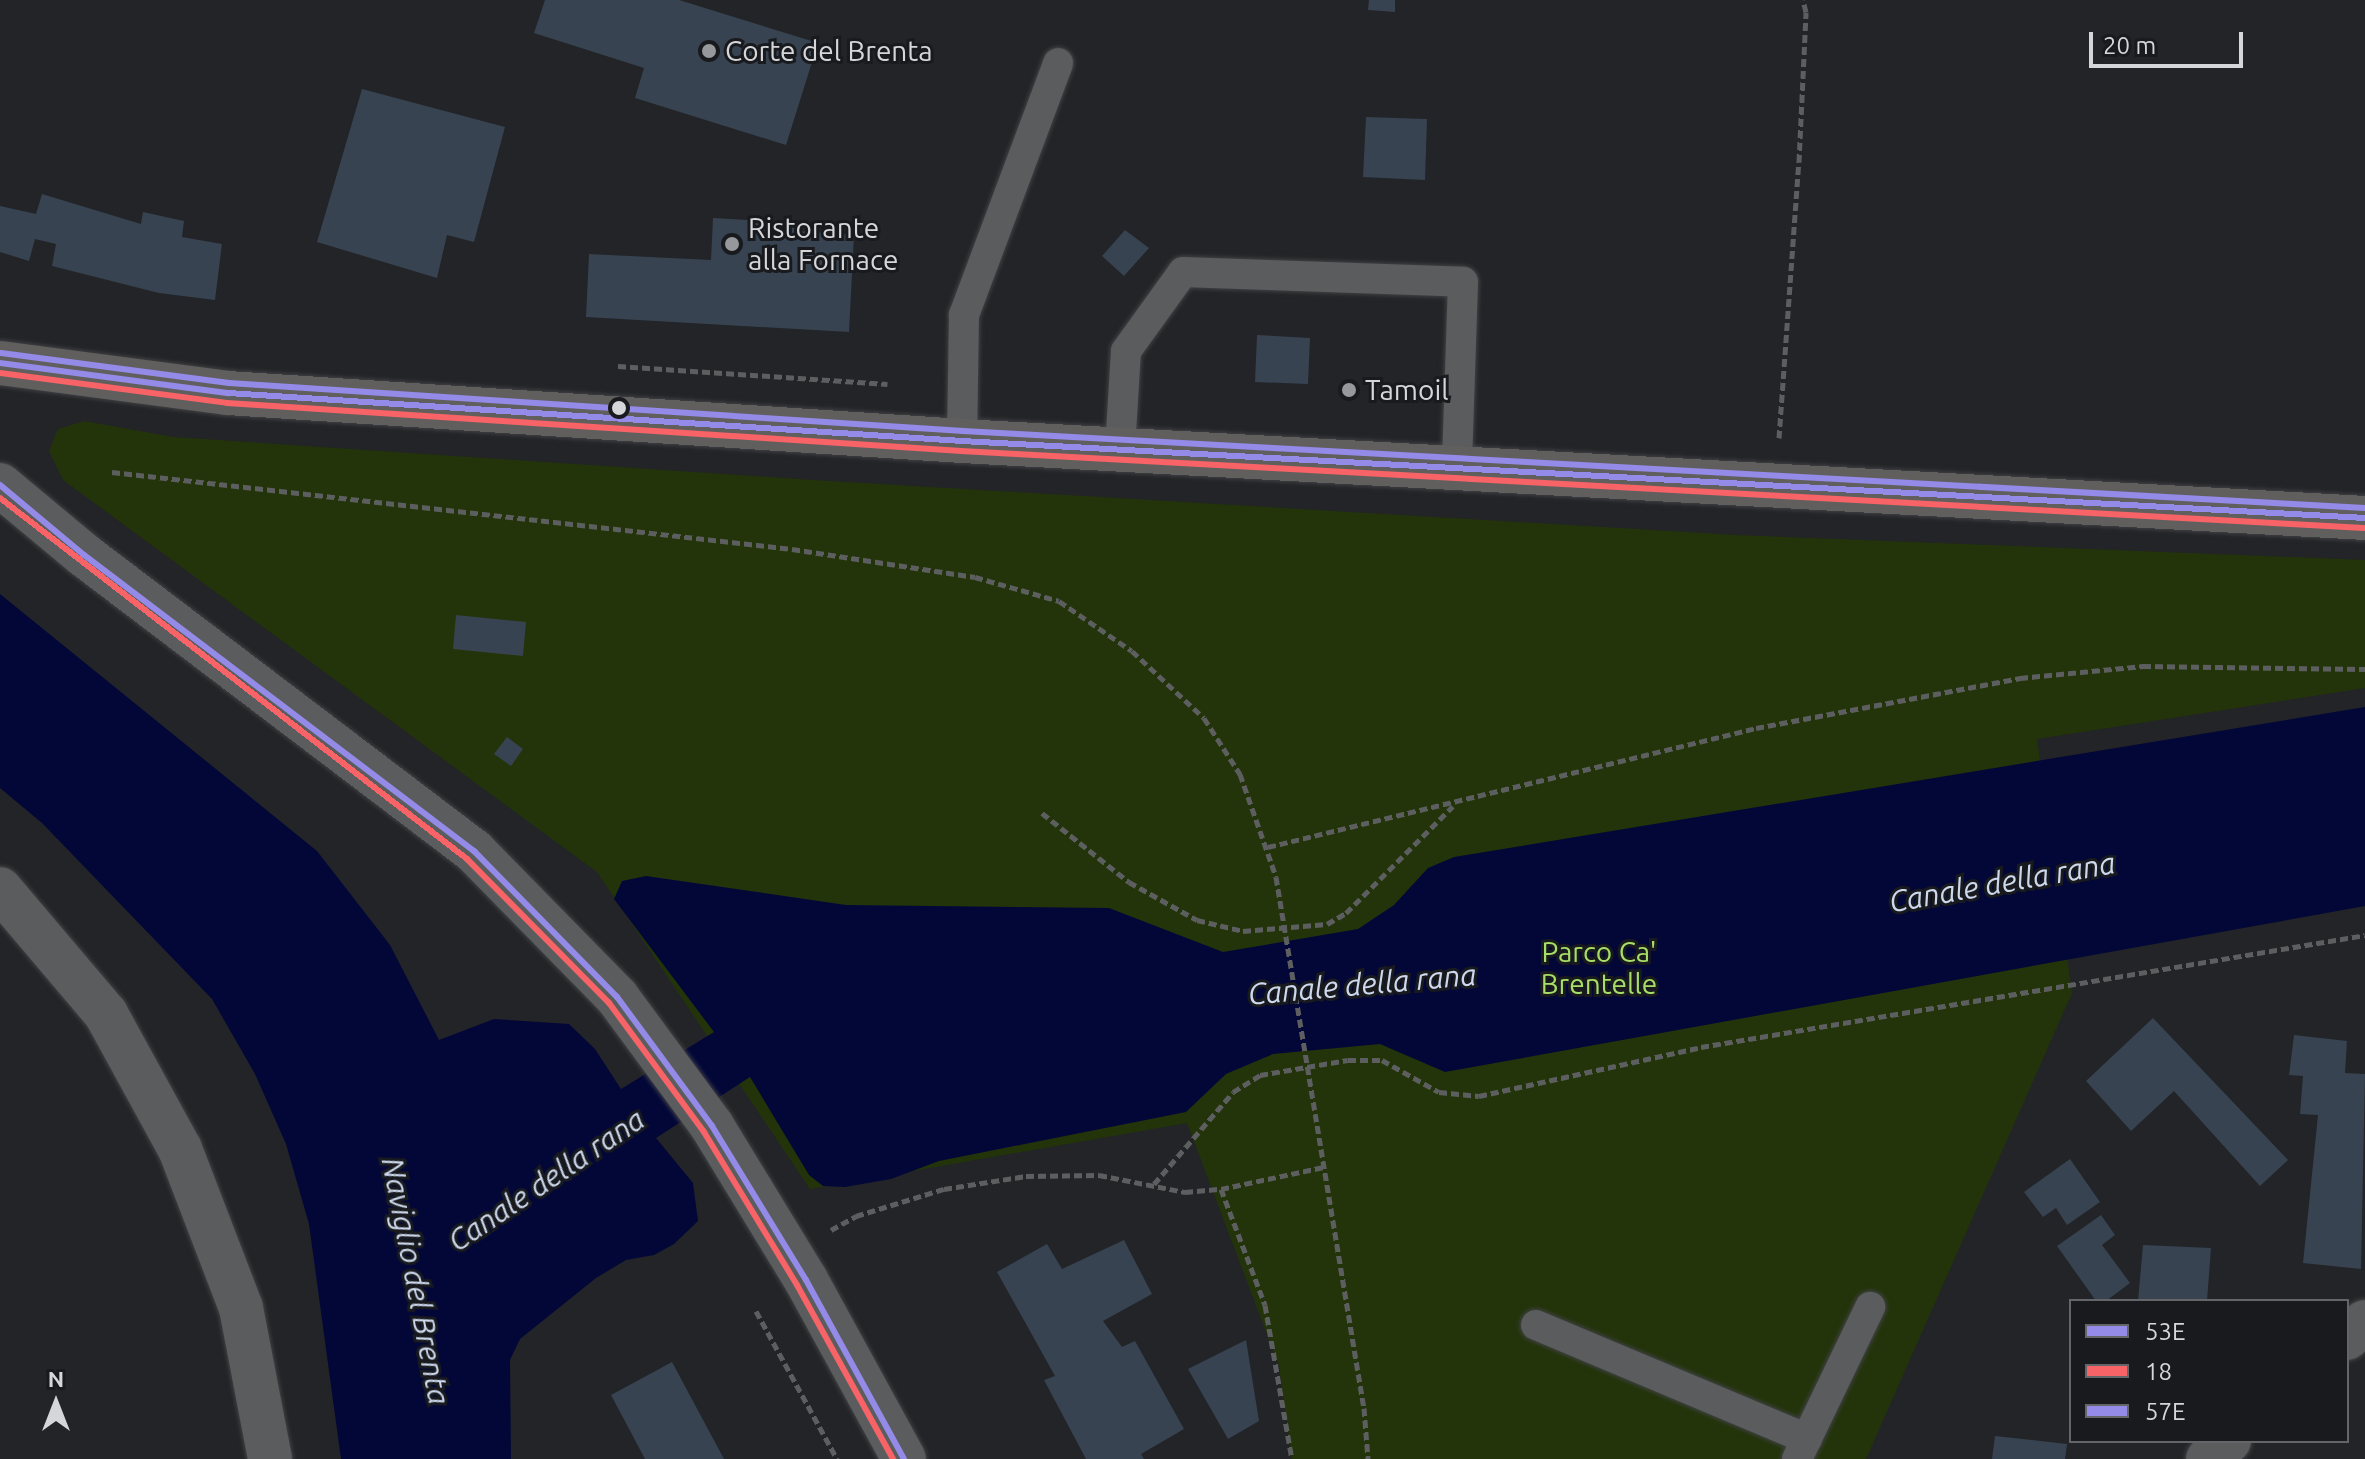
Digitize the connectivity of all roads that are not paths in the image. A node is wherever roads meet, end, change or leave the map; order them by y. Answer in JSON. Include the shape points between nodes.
{"nodes":[{"id":1,"x":1058,"y":63,"type":"dead end"},
{"id":2,"x":0,"y":363,"type":"edge"},
{"id":3,"x":962,"y":441,"type":"junction"},
{"id":4,"x":1120,"y":449,"type":"junction"},
{"id":5,"x":1457,"y":466,"type":"junction"},
{"id":6,"x":0,"y":485,"type":"edge"},
{"id":7,"x":2365,"y":518,"type":"edge"},
{"id":8,"x":0,"y":889,"type":"edge"},
{"id":9,"x":1870,"y":1307,"type":"dead end"},
{"id":10,"x":2365,"y":1322,"type":"edge"},
{"id":11,"x":1536,"y":1325,"type":"dead end"},
{"id":12,"x":2349,"y":1336,"type":"edge"},
{"id":13,"x":2227,"y":1443,"type":"edge"},
{"id":14,"x":1802,"y":1449,"type":"edge"},
{"id":15,"x":270,"y":1459,"type":"edge"},
{"id":16,"x":904,"y":1459,"type":"edge"},
{"id":17,"x":2208,"y":1459,"type":"edge"}],
"edges":[{"from":1,"to":3,"type":"lane","via":[[964,315]]},
{"from":2,"to":3,"type":"main road","via":[[175,389]]},
{"from":3,"to":4,"type":"main road"},
{"from":4,"to":5,"type":"main road"},
{"from":4,"to":5,"type":"lane","via":[[1126,351],[1183,272],[1463,282]]},
{"from":5,"to":7,"type":"main road"},
{"from":6,"to":16,"type":"street","via":[[474,851],[617,997],[712,1126],[798,1267]]},
{"from":8,"to":15,"type":"street","via":[[106,1014],[180,1149],[241,1308]]},
{"from":9,"to":14,"type":"lane"},
{"from":10,"to":12,"type":"street"},
{"from":11,"to":14,"type":"lane"},
{"from":13,"to":17,"type":"street"}]}
